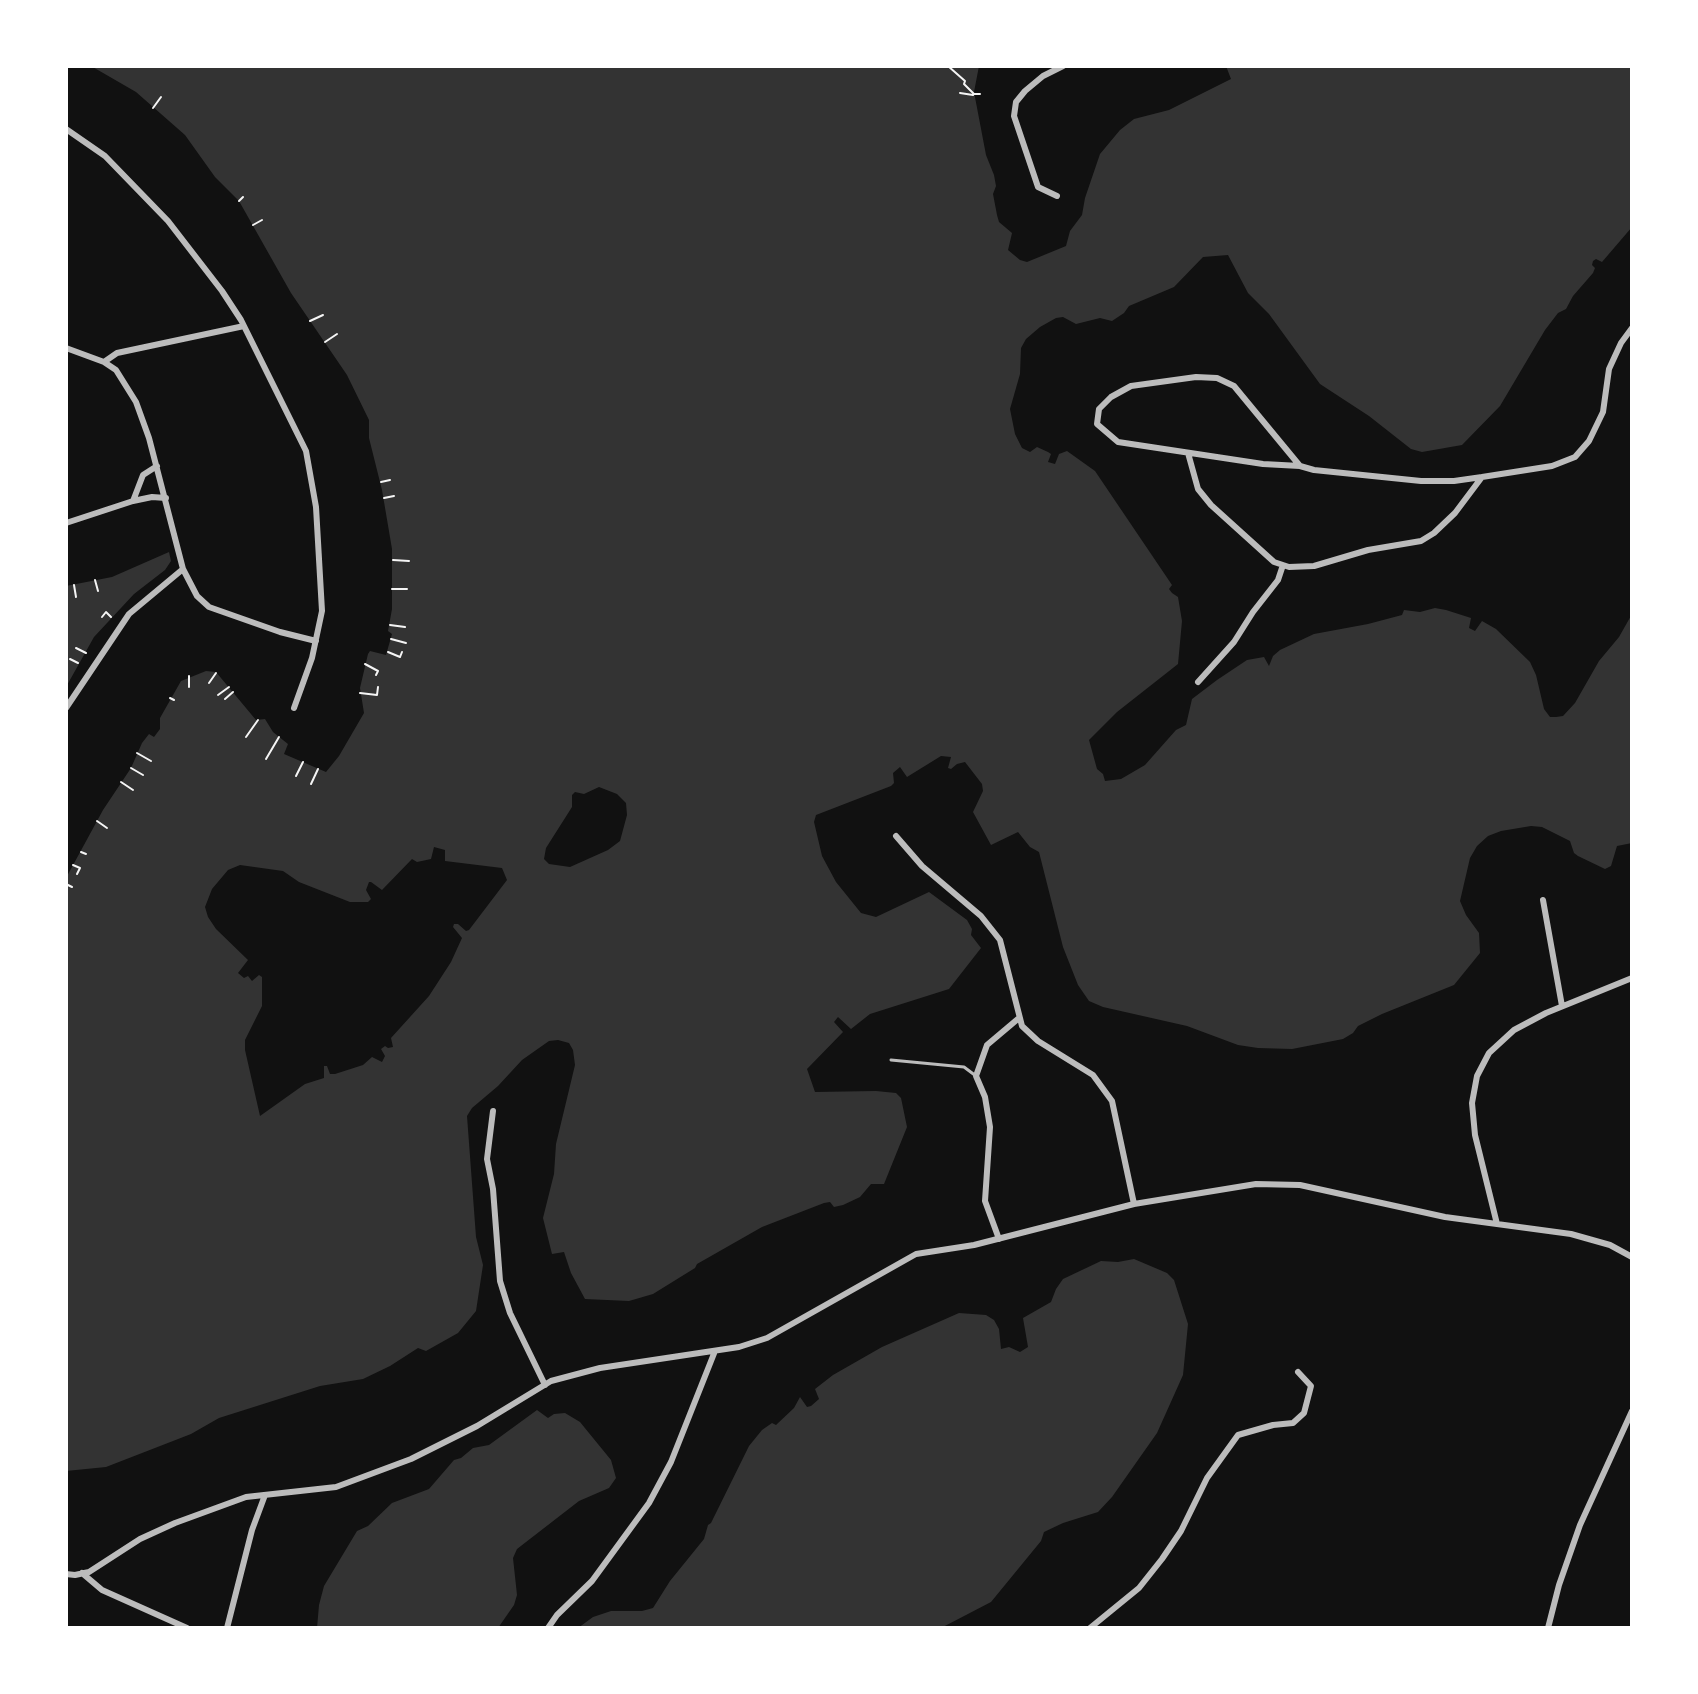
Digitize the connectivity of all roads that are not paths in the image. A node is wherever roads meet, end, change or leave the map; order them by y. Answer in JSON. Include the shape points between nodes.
{"nodes":[{"id":1,"x":1063,"y":66,"type":"edge"},
{"id":2,"x":66,"y":129,"type":"edge"},
{"id":3,"x":1057,"y":196,"type":"dead end"},
{"id":4,"x":244,"y":326,"type":"junction"},
{"id":5,"x":1632,"y":328,"type":"edge"},
{"id":6,"x":66,"y":347,"type":"edge"},
{"id":7,"x":104,"y":362,"type":"junction"},
{"id":8,"x":1188,"y":453,"type":"junction"},
{"id":9,"x":157,"y":466,"type":"junction"},
{"id":10,"x":1300,"y":466,"type":"junction"},
{"id":11,"x":1482,"y":477,"type":"junction"},
{"id":12,"x":166,"y":498,"type":"junction"},
{"id":13,"x":133,"y":501,"type":"junction"},
{"id":14,"x":66,"y":523,"type":"edge"},
{"id":15,"x":1283,"y":565,"type":"junction"},
{"id":16,"x":183,"y":569,"type":"junction"},
{"id":17,"x":316,"y":641,"type":"junction"},
{"id":18,"x":1198,"y":682,"type":"dead end"},
{"id":19,"x":66,"y":708,"type":"edge"},
{"id":20,"x":294,"y":708,"type":"dead end"},
{"id":21,"x":896,"y":836,"type":"dead end"},
{"id":22,"x":1543,"y":900,"type":"dead end"},
{"id":23,"x":1632,"y":978,"type":"edge"},
{"id":24,"x":1562,"y":1006,"type":"junction"},
{"id":25,"x":1019,"y":1018,"type":"junction"},
{"id":26,"x":891,"y":1060,"type":"dead end"},
{"id":27,"x":976,"y":1076,"type":"junction"},
{"id":28,"x":493,"y":1111,"type":"dead end"},
{"id":29,"x":1134,"y":1204,"type":"junction"},
{"id":30,"x":1497,"y":1224,"type":"junction"},
{"id":31,"x":999,"y":1239,"type":"junction"},
{"id":32,"x":1632,"y":1257,"type":"edge"},
{"id":33,"x":715,"y":1351,"type":"junction"},
{"id":34,"x":1298,"y":1372,"type":"dead end"},
{"id":35,"x":545,"y":1385,"type":"junction"},
{"id":36,"x":1632,"y":1411,"type":"edge"},
{"id":37,"x":265,"y":1495,"type":"junction"},
{"id":38,"x":82,"y":1573,"type":"junction"},
{"id":39,"x":66,"y":1574,"type":"edge"},
{"id":40,"x":187,"y":1628,"type":"edge"},
{"id":41,"x":227,"y":1628,"type":"edge"},
{"id":42,"x":548,"y":1628,"type":"edge"},
{"id":43,"x":1090,"y":1628,"type":"edge"},
{"id":44,"x":1548,"y":1628,"type":"edge"}],
"edges":[{"from":1,"to":3,"type":"street","via":[[1025,91],[1014,116],[1038,187]]},
{"from":2,"to":4,"type":"street","via":[[105,156],[168,221]]},
{"from":4,"to":7,"type":"street","via":[[117,353]]},
{"from":4,"to":17,"type":"street","via":[[306,451],[322,582]]},
{"from":5,"to":11,"type":"street","via":[[1609,369],[1603,412],[1575,457]]},
{"from":6,"to":7,"type":"street"},
{"from":7,"to":9,"type":"street","via":[[116,370],[136,402]]},
{"from":8,"to":10,"type":"street"},
{"from":8,"to":10,"type":"street","via":[[1118,442],[1097,424],[1099,409],[1131,386],[1217,378],[1234,386]]},
{"from":8,"to":15,"type":"street","via":[[1198,489],[1211,505]]},
{"from":9,"to":12,"type":"street"},
{"from":9,"to":13,"type":"street","via":[[143,475]]},
{"from":10,"to":11,"type":"street","via":[[1421,481]]},
{"from":11,"to":15,"type":"street","via":[[1455,513],[1421,541],[1314,566]]},
{"from":12,"to":13,"type":"street"},
{"from":12,"to":16,"type":"street"},
{"from":13,"to":14,"type":"street"},
{"from":15,"to":18,"type":"street","via":[[1234,642]]},
{"from":16,"to":17,"type":"street","via":[[209,607]]},
{"from":16,"to":19,"type":"street","via":[[129,614]]},
{"from":17,"to":20,"type":"street"},
{"from":21,"to":25,"type":"street","via":[[1000,940]]},
{"from":22,"to":24,"type":"street"},
{"from":23,"to":24,"type":"street"},
{"from":24,"to":30,"type":"street","via":[[1514,1030],[1489,1053],[1477,1076],[1472,1103],[1475,1135]]},
{"from":25,"to":27,"type":"street","via":[[987,1045]]},
{"from":25,"to":29,"type":"street","via":[[1038,1041],[1093,1075],[1112,1101]]},
{"from":26,"to":27,"type":"lane","via":[[964,1067]]},
{"from":27,"to":31,"type":"street","via":[[990,1127],[985,1201]]},
{"from":28,"to":35,"type":"street","via":[[487,1159],[500,1281]]},
{"from":29,"to":30,"type":"street","via":[[1211,1189],[1300,1185]]},
{"from":29,"to":31,"type":"street"},
{"from":30,"to":32,"type":"street","via":[[1571,1234]]},
{"from":31,"to":33,"type":"street","via":[[916,1254],[767,1338]]},
{"from":33,"to":35,"type":"street","via":[[600,1368]]},
{"from":33,"to":42,"type":"street","via":[[649,1503],[592,1581]]},
{"from":34,"to":43,"type":"street","via":[[1311,1386],[1304,1413],[1293,1423],[1238,1435],[1162,1559],[1139,1588]]},
{"from":35,"to":37,"type":"street","via":[[477,1426],[387,1469],[336,1487]]},
{"from":36,"to":44,"type":"street","via":[[1580,1525]]},
{"from":37,"to":38,"type":"street","via":[[175,1523]]},
{"from":37,"to":41,"type":"street"},
{"from":38,"to":39,"type":"street"},
{"from":38,"to":40,"type":"street","via":[[102,1590]]}]}
